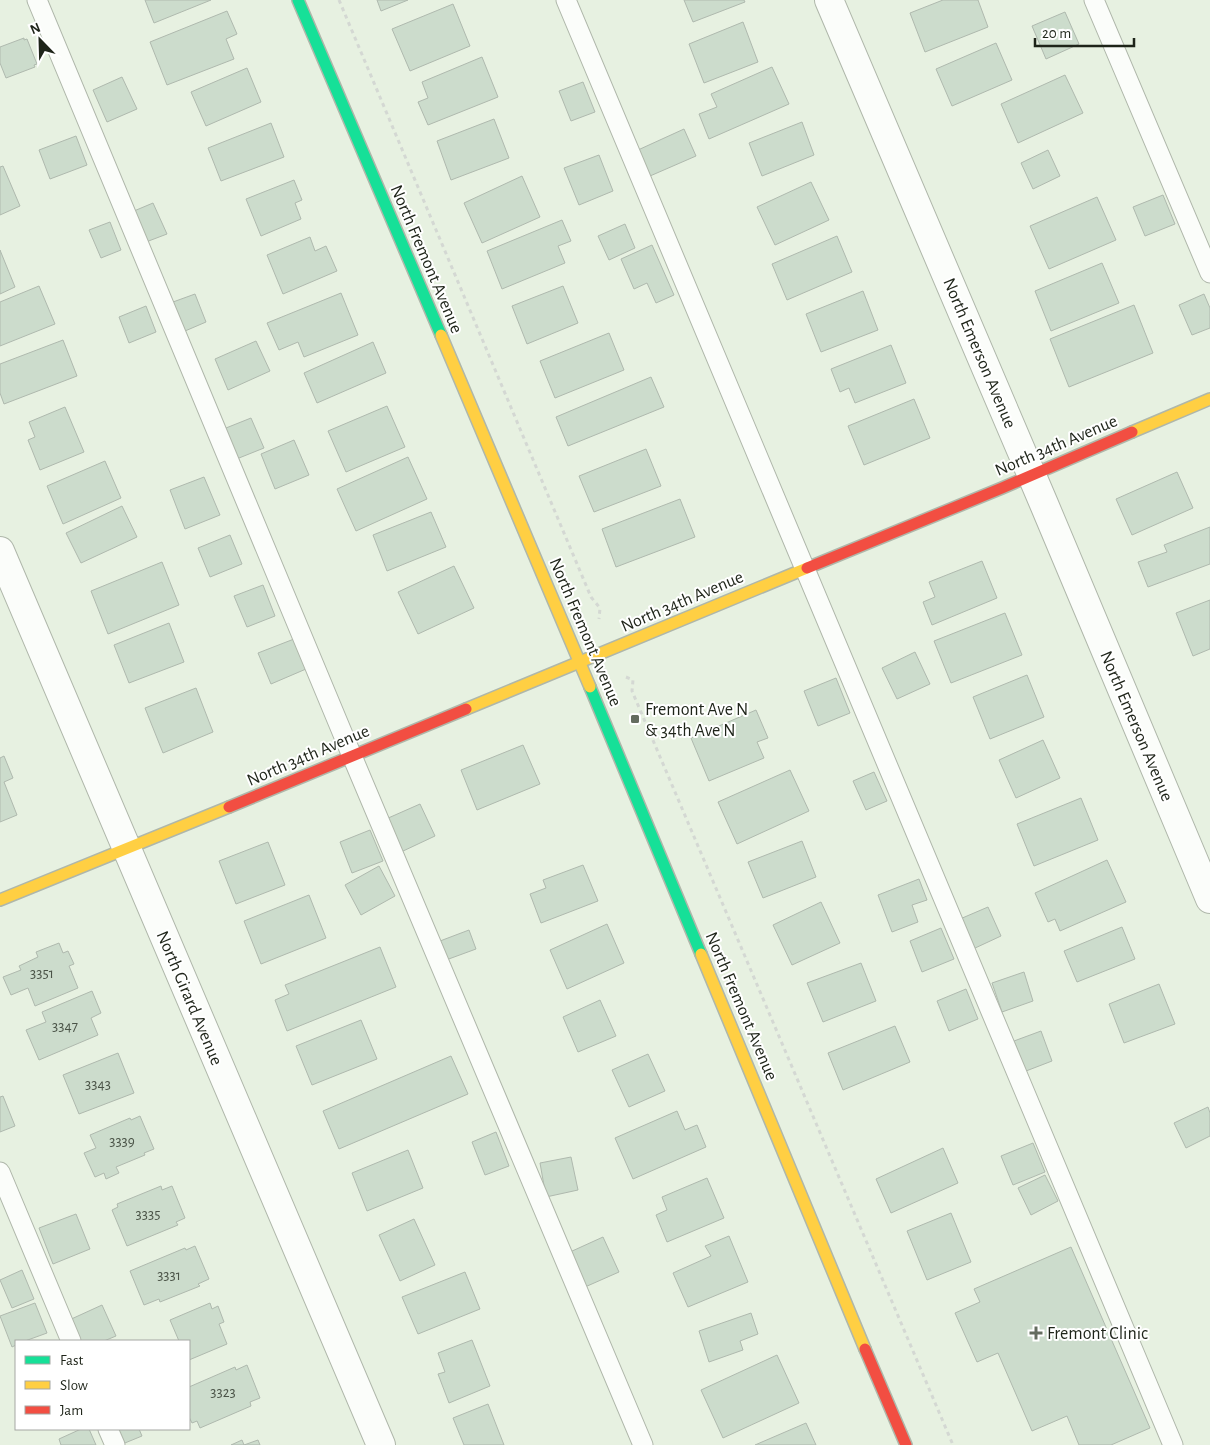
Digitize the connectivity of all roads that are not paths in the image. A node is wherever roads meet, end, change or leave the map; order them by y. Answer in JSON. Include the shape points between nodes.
{"nodes":[{"id":1,"x":37,"y":0,"type":"edge"},
{"id":2,"x":298,"y":0,"type":"edge"},
{"id":3,"x":566,"y":0,"type":"edge"},
{"id":4,"x":829,"y":0,"type":"edge"},
{"id":5,"x":1094,"y":0,"type":"edge"},
{"id":6,"x":1210,"y":273,"type":"edge"},
{"id":7,"x":1210,"y":399,"type":"edge"},
{"id":8,"x":1032,"y":474,"type":"junction"},
{"id":9,"x":0,"y":551,"type":"edge"},
{"id":10,"x":806,"y":569,"type":"junction"},
{"id":11,"x":580,"y":662,"type":"junction"},
{"id":12,"x":352,"y":756,"type":"junction"},
{"id":13,"x":126,"y":850,"type":"junction"},
{"id":14,"x":1210,"y":899,"type":"edge"},
{"id":15,"x":0,"y":900,"type":"edge"},
{"id":16,"x":0,"y":1172,"type":"edge"},
{"id":17,"x":71,"y":1340,"type":"edge"},
{"id":18,"x":108,"y":1430,"type":"edge"},
{"id":19,"x":115,"y":1445,"type":"edge"},
{"id":20,"x":381,"y":1445,"type":"edge"},
{"id":21,"x":643,"y":1445,"type":"edge"},
{"id":22,"x":906,"y":1445,"type":"edge"},
{"id":23,"x":1173,"y":1445,"type":"edge"}],
"edges":[{"from":1,"to":12,"type":"lane"},
{"from":2,"to":11,"type":"street","name":"North Fremont Avenue"},
{"from":3,"to":10,"type":"lane"},
{"from":4,"to":8,"type":"street","name":"North Emerson Avenue"},
{"from":5,"to":6,"type":"lane"},
{"from":7,"to":8,"type":"street","name":"North 34th Avenue"},
{"from":8,"to":10,"type":"street","name":"North 34th Avenue"},
{"from":8,"to":14,"type":"street","name":"North Emerson Avenue"},
{"from":9,"to":13,"type":"street","name":"North Girard Avenue"},
{"from":10,"to":11,"type":"street","name":"North 34th Avenue"},
{"from":10,"to":23,"type":"lane"},
{"from":11,"to":12,"type":"street","name":"North 34th Avenue"},
{"from":11,"to":22,"type":"street","name":"North Fremont Avenue"},
{"from":12,"to":13,"type":"street","name":"North 34th Avenue"},
{"from":12,"to":21,"type":"lane"},
{"from":13,"to":15,"type":"street","name":"North 34th Avenue"},
{"from":13,"to":20,"type":"street","name":"North Girard Avenue"},
{"from":16,"to":17,"type":"lane"},
{"from":18,"to":19,"type":"lane"}]}
